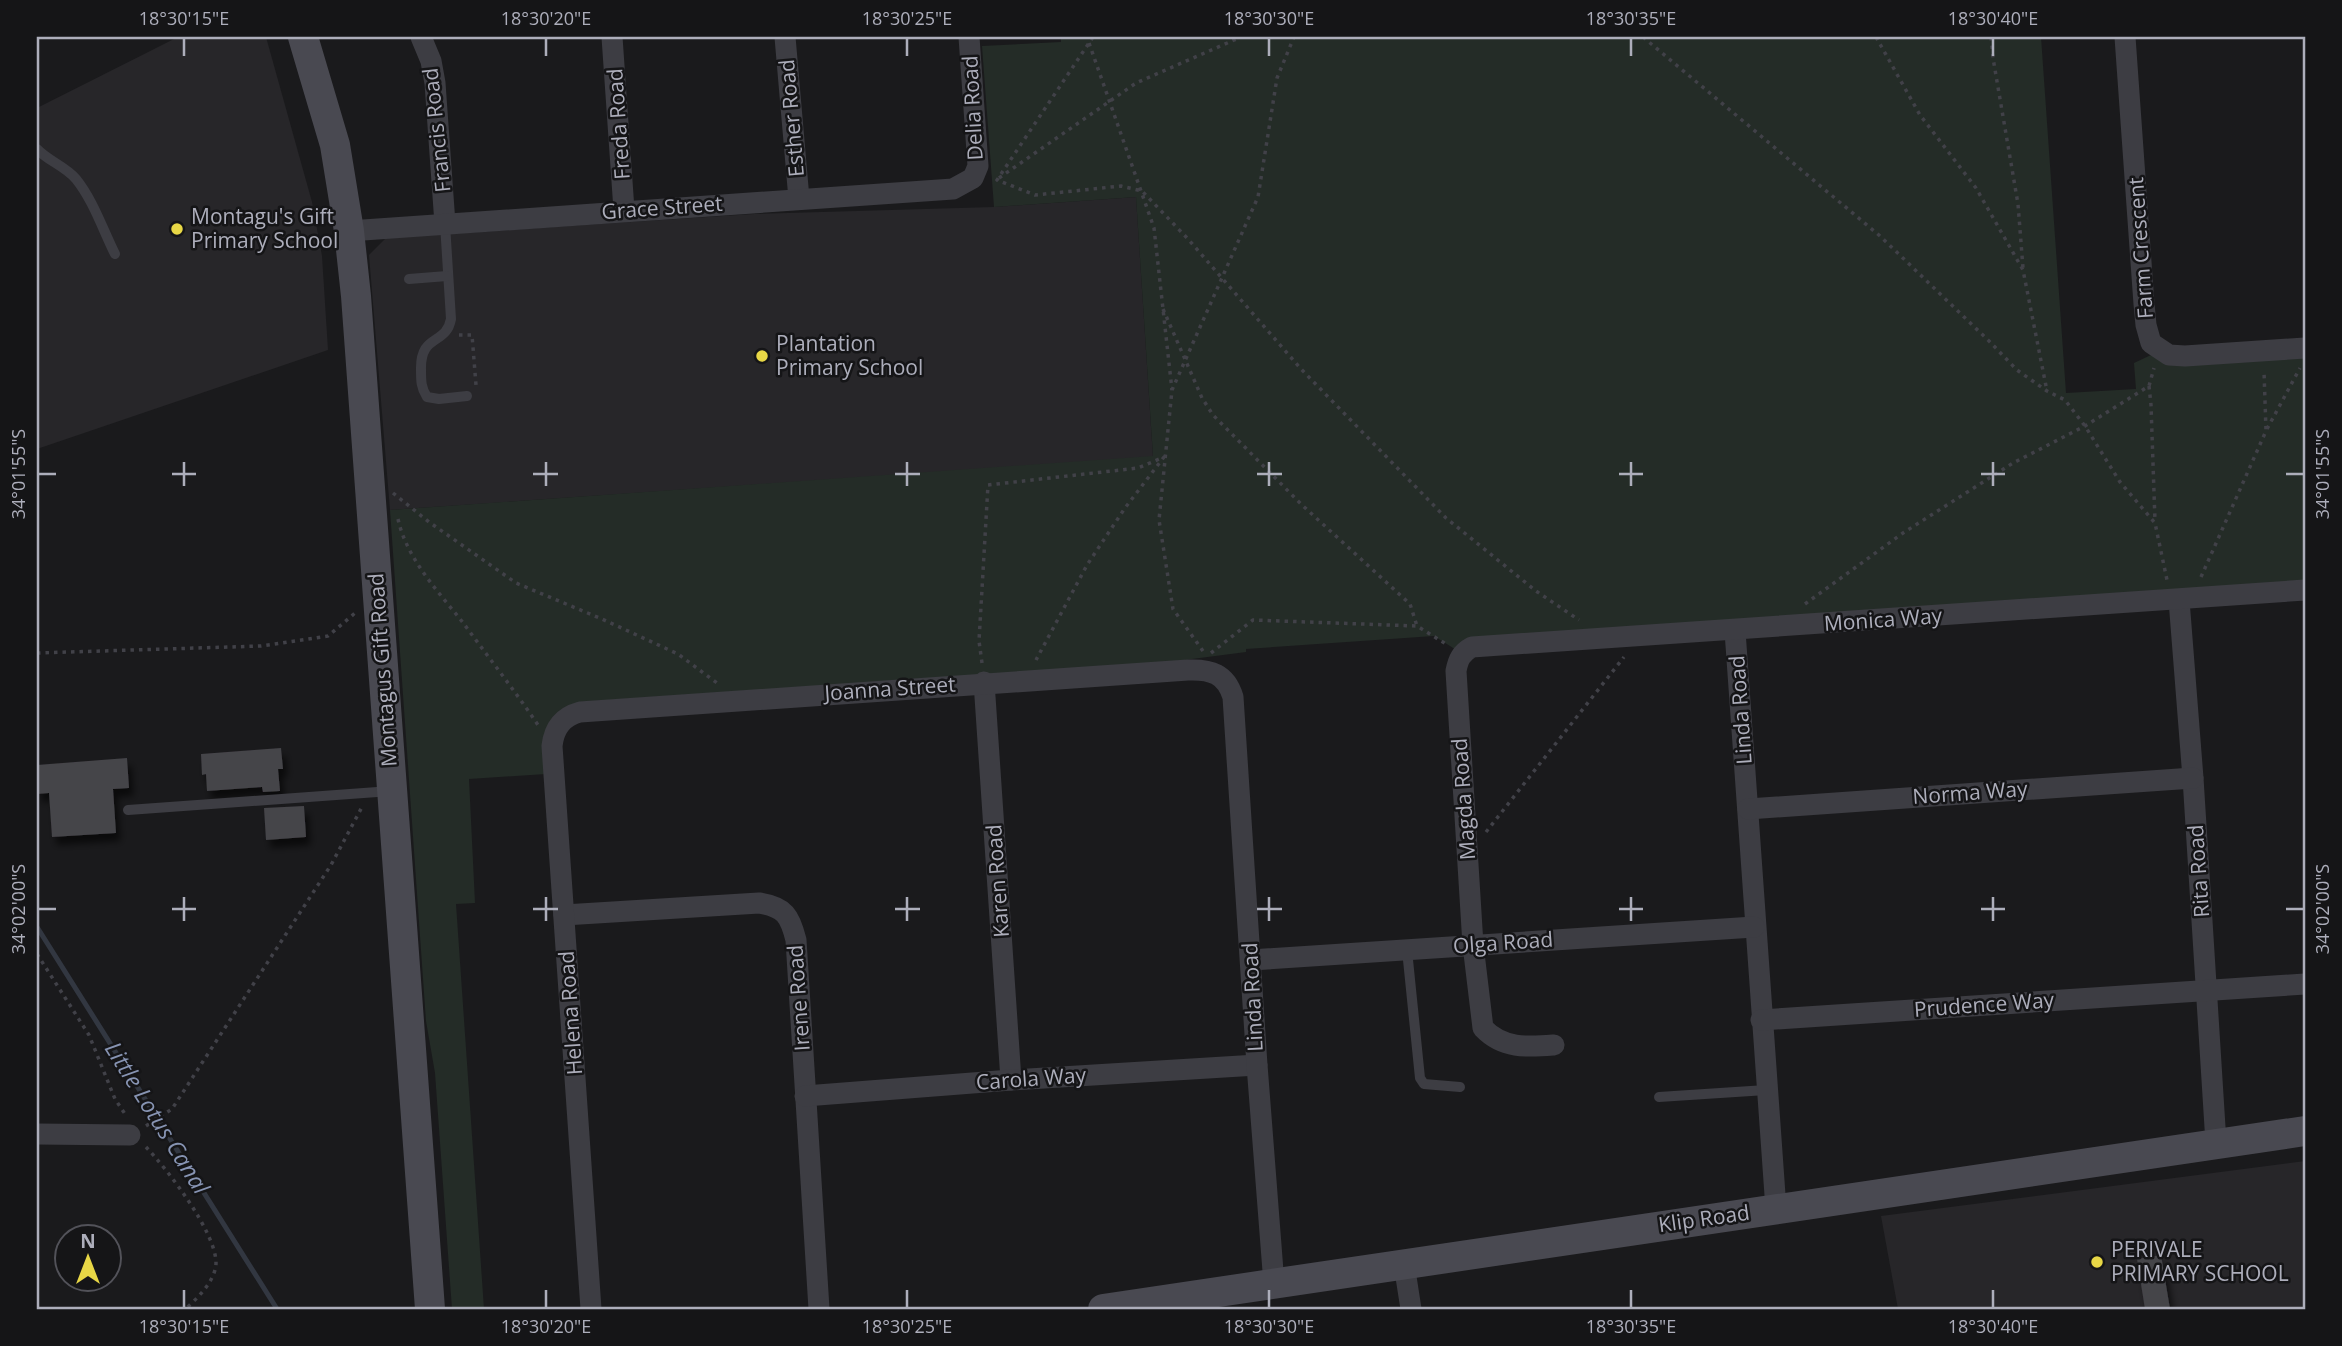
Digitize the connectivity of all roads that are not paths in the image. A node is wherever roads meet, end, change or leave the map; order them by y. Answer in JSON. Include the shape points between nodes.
{"nodes":[{"id":1,"x":303,"y":37,"type":"edge"},
{"id":2,"x":421,"y":37,"type":"edge"},
{"id":3,"x":612,"y":37,"type":"edge"},
{"id":4,"x":785,"y":37,"type":"edge"},
{"id":5,"x":969,"y":37,"type":"edge"},
{"id":6,"x":2125,"y":37,"type":"edge"},
{"id":7,"x":37,"y":149,"type":"edge"},
{"id":8,"x":973,"y":178,"type":"joint"},
{"id":9,"x":799,"y":199,"type":"junction"},
{"id":10,"x":624,"y":210,"type":"junction"},
{"id":11,"x":445,"y":224,"type":"junction"},
{"id":12,"x":349,"y":231,"type":"junction"},
{"id":13,"x":115,"y":254,"type":"dead end"},
{"id":14,"x":446,"y":276,"type":"junction"},
{"id":15,"x":409,"y":279,"type":"dead end"},
{"id":16,"x":2305,"y":348,"type":"edge"},
{"id":17,"x":467,"y":396,"type":"road end"},
{"id":18,"x":2305,"y":590,"type":"edge"},
{"id":19,"x":2179,"y":600,"type":"junction"},
{"id":20,"x":1735,"y":631,"type":"junction"},
{"id":21,"x":1462,"y":654,"type":"joint"},
{"id":22,"x":1218,"y":674,"type":"joint"},
{"id":23,"x":984,"y":682,"type":"junction"},
{"id":24,"x":563,"y":720,"type":"joint"},
{"id":25,"x":2193,"y":778,"type":"junction"},
{"id":26,"x":380,"y":792,"type":"junction"},
{"id":27,"x":1748,"y":808,"type":"junction"},
{"id":28,"x":128,"y":810,"type":"dead end"},
{"id":29,"x":564,"y":915,"type":"junction"},
{"id":30,"x":1755,"y":927,"type":"junction"},
{"id":31,"x":1473,"y":945,"type":"junction"},
{"id":32,"x":1407,"y":950,"type":"junction"},
{"id":33,"x":1251,"y":960,"type":"junction"},
{"id":34,"x":2305,"y":984,"type":"edge"},
{"id":35,"x":2207,"y":991,"type":"junction"},
{"id":36,"x":1761,"y":1020,"type":"junction"},
{"id":37,"x":1554,"y":1045,"type":"dead end"},
{"id":38,"x":1257,"y":1065,"type":"junction"},
{"id":39,"x":1011,"y":1080,"type":"junction"},
{"id":40,"x":1460,"y":1087,"type":"dead end"},
{"id":41,"x":1766,"y":1090,"type":"junction"},
{"id":42,"x":805,"y":1096,"type":"junction"},
{"id":43,"x":1659,"y":1097,"type":"dead end"},
{"id":44,"x":137,"y":1131,"type":"road end"},
{"id":45,"x":2305,"y":1131,"type":"edge"},
{"id":46,"x":37,"y":1134,"type":"edge"},
{"id":47,"x":2216,"y":1143,"type":"junction"},
{"id":48,"x":1776,"y":1209,"type":"junction"},
{"id":49,"x":1404,"y":1264,"type":"junction"},
{"id":50,"x":1274,"y":1283,"type":"junction"},
{"id":51,"x":430,"y":1309,"type":"edge"},
{"id":52,"x":592,"y":1309,"type":"edge"},
{"id":53,"x":819,"y":1309,"type":"edge"},
{"id":54,"x":1103,"y":1309,"type":"edge"},
{"id":55,"x":1411,"y":1309,"type":"edge"}],
"edges":[{"from":1,"to":12,"type":"street","name":"Montagus Gift Road","via":[[331,127]]},
{"from":2,"to":11,"type":"street","name":"Francis Road","via":[[435,83]]},
{"from":3,"to":10,"type":"street","name":"Freda Road"},
{"from":4,"to":9,"type":"street","name":"Esther Road"},
{"from":5,"to":8,"type":"street","name":"Delia Road","via":[[978,166]]},
{"from":6,"to":16,"type":"street","name":"Farm Crescent","via":[[2146,326],[2151,343],[2169,355],[2185,356]]},
{"from":7,"to":13,"type":"lane","via":[[75,178]]},
{"from":8,"to":9,"type":"street","name":"Grace Street","via":[[953,189]]},
{"from":9,"to":10,"type":"street","name":"Grace Street"},
{"from":10,"to":11,"type":"street","name":"Grace Street"},
{"from":11,"to":12,"type":"street","name":"Grace Street"},
{"from":11,"to":14,"type":"lane"},
{"from":12,"to":26,"type":"street","name":"Montagus Gift Road","via":[[357,309]]},
{"from":14,"to":15,"type":"lane"},
{"from":14,"to":17,"type":"lane","via":[[451,320],[444,334],[423,349],[421,385],[428,397]]},
{"from":18,"to":19,"type":"street","name":"Monica Way"},
{"from":19,"to":20,"type":"street","name":"Monica Way"},
{"from":19,"to":25,"type":"street","name":"Rita Road"},
{"from":20,"to":21,"type":"street","name":"Monica Way","via":[[1472,647]]},
{"from":20,"to":27,"type":"street","name":"Linda Road"},
{"from":21,"to":31,"type":"street","name":"Magda Road","via":[[1456,671]]},
{"from":22,"to":23,"type":"street","name":"Joanna Street","via":[[1188,670]]},
{"from":22,"to":33,"type":"street","name":"Linda Road","via":[[1233,697]]},
{"from":23,"to":24,"type":"street","name":"Joanna Street","via":[[580,712]]},
{"from":23,"to":39,"type":"street","name":"Karen Road"},
{"from":24,"to":29,"type":"street","name":"Helena Road","via":[[552,746]]},
{"from":25,"to":27,"type":"street","name":"Norma Way"},
{"from":25,"to":35,"type":"street","name":"Rita Road"},
{"from":26,"to":28,"type":"lane"},
{"from":26,"to":51,"type":"street","name":"Montagus Gift Road"},
{"from":27,"to":30,"type":"street","name":"Linda Road"},
{"from":29,"to":42,"type":"street","name":"Irene Road","via":[[759,903],[784,911],[796,940]]},
{"from":29,"to":52,"type":"street","name":"Helena Road"},
{"from":30,"to":31,"type":"street","name":"Olga Road"},
{"from":30,"to":36,"type":"street","name":"Linda Road"},
{"from":31,"to":32,"type":"street","name":"Olga Road"},
{"from":31,"to":37,"type":"street","name":"Magda Road","via":[[1483,1028],[1505,1044]]},
{"from":32,"to":33,"type":"street","name":"Olga Road"},
{"from":32,"to":40,"type":"lane","via":[[1420,1078],[1424,1084]]},
{"from":33,"to":38,"type":"street","name":"Linda Road"},
{"from":34,"to":35,"type":"street","name":"Prudence Way"},
{"from":35,"to":36,"type":"street","name":"Prudence Way"},
{"from":35,"to":47,"type":"street","name":"Rita Road"},
{"from":36,"to":41,"type":"street","name":"Linda Road"},
{"from":38,"to":39,"type":"street","name":"Carola Way"},
{"from":38,"to":50,"type":"street","name":"Linda Road"},
{"from":39,"to":42,"type":"street","name":"Carola Way"},
{"from":41,"to":43,"type":"lane"},
{"from":41,"to":48,"type":"street","name":"Linda Road"},
{"from":42,"to":53,"type":"street","name":"Irene Road"},
{"from":44,"to":46,"type":"street"},
{"from":45,"to":47,"type":"street","name":"Klip Road"},
{"from":47,"to":48,"type":"street","name":"Klip Road"},
{"from":48,"to":49,"type":"street","name":"Klip Road"},
{"from":49,"to":50,"type":"street","name":"Klip Road"},
{"from":49,"to":55,"type":"street"},
{"from":50,"to":54,"type":"street","name":"Klip Road"}]}
